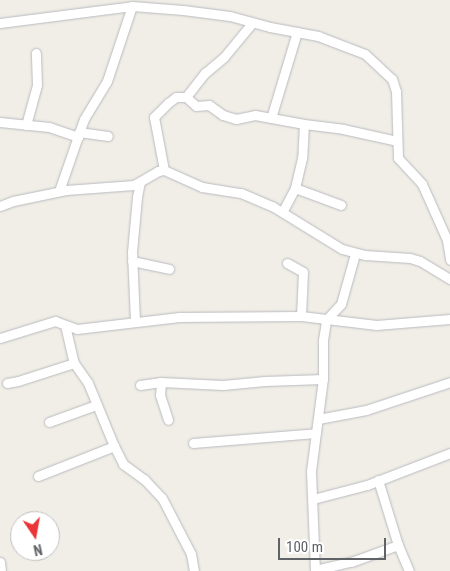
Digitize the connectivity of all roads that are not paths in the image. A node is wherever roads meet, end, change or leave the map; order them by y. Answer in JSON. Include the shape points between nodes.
{"nodes":[{"id":1,"x":132,"y":6,"type":"junction"},
{"id":2,"x":0,"y":23,"type":"edge"},
{"id":3,"x":252,"y":23,"type":"junction"},
{"id":4,"x":297,"y":32,"type":"junction"},
{"id":5,"x":36,"y":52,"type":"dead end"},
{"id":6,"x":186,"y":98,"type":"junction"},
{"id":7,"x":271,"y":118,"type":"junction"},
{"id":8,"x":0,"y":122,"type":"edge"},
{"id":9,"x":304,"y":124,"type":"junction"},
{"id":10,"x":26,"y":125,"type":"junction"},
{"id":11,"x":78,"y":134,"type":"junction"},
{"id":12,"x":108,"y":136,"type":"dead end"},
{"id":13,"x":397,"y":141,"type":"junction"},
{"id":14,"x":164,"y":170,"type":"junction"},
{"id":15,"x":140,"y":182,"type":"junction"},
{"id":16,"x":295,"y":188,"type":"junction"},
{"id":17,"x":59,"y":191,"type":"junction"},
{"id":18,"x":341,"y":205,"type":"dead end"},
{"id":19,"x":0,"y":206,"type":"edge"},
{"id":20,"x":282,"y":212,"type":"junction"},
{"id":21,"x":354,"y":254,"type":"junction"},
{"id":22,"x":450,"y":260,"type":"edge"},
{"id":23,"x":132,"y":262,"type":"junction"},
{"id":24,"x":287,"y":263,"type":"dead end"},
{"id":25,"x":169,"y":270,"type":"dead end"},
{"id":26,"x":450,"y":279,"type":"edge"},
{"id":27,"x":301,"y":316,"type":"junction"},
{"id":28,"x":450,"y":319,"type":"edge"},
{"id":29,"x":135,"y":320,"type":"junction"},
{"id":30,"x":326,"y":320,"type":"junction"},
{"id":31,"x":65,"y":325,"type":"junction"},
{"id":32,"x":0,"y":338,"type":"edge"},
{"id":33,"x":74,"y":363,"type":"junction"},
{"id":34,"x":323,"y":379,"type":"junction"},
{"id":35,"x":161,"y":382,"type":"junction"},
{"id":36,"x":450,"y":382,"type":"edge"},
{"id":37,"x":7,"y":383,"type":"dead end"},
{"id":38,"x":140,"y":385,"type":"dead end"},
{"id":39,"x":96,"y":405,"type":"junction"},
{"id":40,"x":318,"y":419,"type":"junction"},
{"id":41,"x":168,"y":420,"type":"dead end"},
{"id":42,"x":49,"y":422,"type":"dead end"},
{"id":43,"x":316,"y":433,"type":"junction"},
{"id":44,"x":193,"y":444,"type":"dead end"},
{"id":45,"x":114,"y":446,"type":"junction"},
{"id":46,"x":450,"y":453,"type":"edge"},
{"id":47,"x":38,"y":476,"type":"dead end"},
{"id":48,"x":378,"y":480,"type":"junction"},
{"id":49,"x":313,"y":499,"type":"junction"},
{"id":50,"x":398,"y":545,"type":"junction"},
{"id":51,"x":0,"y":562,"type":"edge"},
{"id":52,"x":315,"y":570,"type":"edge"},
{"id":53,"x":2,"y":571,"type":"edge"},
{"id":54,"x":194,"y":571,"type":"edge"},
{"id":55,"x":409,"y":571,"type":"edge"}],
"edges":[{"from":1,"to":2,"type":"street"},
{"from":1,"to":3,"type":"street","via":[[230,16]]},
{"from":1,"to":11,"type":"street","via":[[107,80],[91,104]]},
{"from":3,"to":4,"type":"street"},
{"from":3,"to":6,"type":"street"},
{"from":4,"to":7,"type":"street"},
{"from":4,"to":13,"type":"street","via":[[318,36],[365,54],[392,79],[396,91]]},
{"from":5,"to":10,"type":"street","via":[[37,85]]},
{"from":6,"to":7,"type":"street","via":[[196,106],[209,105],[236,119],[255,115]]},
{"from":6,"to":14,"type":"street","via":[[172,99],[154,117]]},
{"from":7,"to":9,"type":"street"},
{"from":8,"to":10,"type":"street"},
{"from":9,"to":13,"type":"street"},
{"from":9,"to":16,"type":"street","via":[[302,158]]},
{"from":10,"to":11,"type":"street"},
{"from":11,"to":12,"type":"street"},
{"from":11,"to":17,"type":"street"},
{"from":13,"to":22,"type":"street","via":[[398,158],[422,184],[436,212],[447,240]]},
{"from":14,"to":15,"type":"street"},
{"from":14,"to":20,"type":"street","via":[[202,187],[241,193]]},
{"from":15,"to":17,"type":"street","via":[[121,187]]},
{"from":15,"to":23,"type":"street"},
{"from":16,"to":18,"type":"street"},
{"from":16,"to":20,"type":"street"},
{"from":17,"to":19,"type":"street"},
{"from":20,"to":21,"type":"street"},
{"from":21,"to":26,"type":"street","via":[[410,258]]},
{"from":21,"to":30,"type":"street","via":[[341,304]]},
{"from":23,"to":25,"type":"street"},
{"from":23,"to":29,"type":"street"},
{"from":24,"to":27,"type":"street","via":[[302,272]]},
{"from":27,"to":29,"type":"street"},
{"from":27,"to":30,"type":"street"},
{"from":28,"to":30,"type":"street","via":[[376,324]]},
{"from":29,"to":31,"type":"street","via":[[77,329]]},
{"from":30,"to":34,"type":"street"},
{"from":31,"to":32,"type":"street","via":[[55,321]]},
{"from":31,"to":33,"type":"street"},
{"from":33,"to":37,"type":"street"},
{"from":33,"to":39,"type":"street","via":[[88,383]]},
{"from":34,"to":35,"type":"street","via":[[223,385]]},
{"from":34,"to":40,"type":"street"},
{"from":35,"to":38,"type":"street"},
{"from":35,"to":41,"type":"street","via":[[160,395]]},
{"from":36,"to":40,"type":"street","via":[[366,410]]},
{"from":39,"to":42,"type":"street"},
{"from":39,"to":45,"type":"street"},
{"from":40,"to":43,"type":"street"},
{"from":43,"to":44,"type":"street"},
{"from":43,"to":49,"type":"street","via":[[311,471]]},
{"from":45,"to":47,"type":"street"},
{"from":45,"to":54,"type":"street","via":[[123,464],[162,498],[191,554]]},
{"from":46,"to":48,"type":"street"},
{"from":48,"to":49,"type":"street"},
{"from":48,"to":50,"type":"street"},
{"from":49,"to":52,"type":"street"},
{"from":50,"to":52,"type":"street","via":[[351,562]]},
{"from":50,"to":55,"type":"street"},
{"from":51,"to":53,"type":"street"}]}
